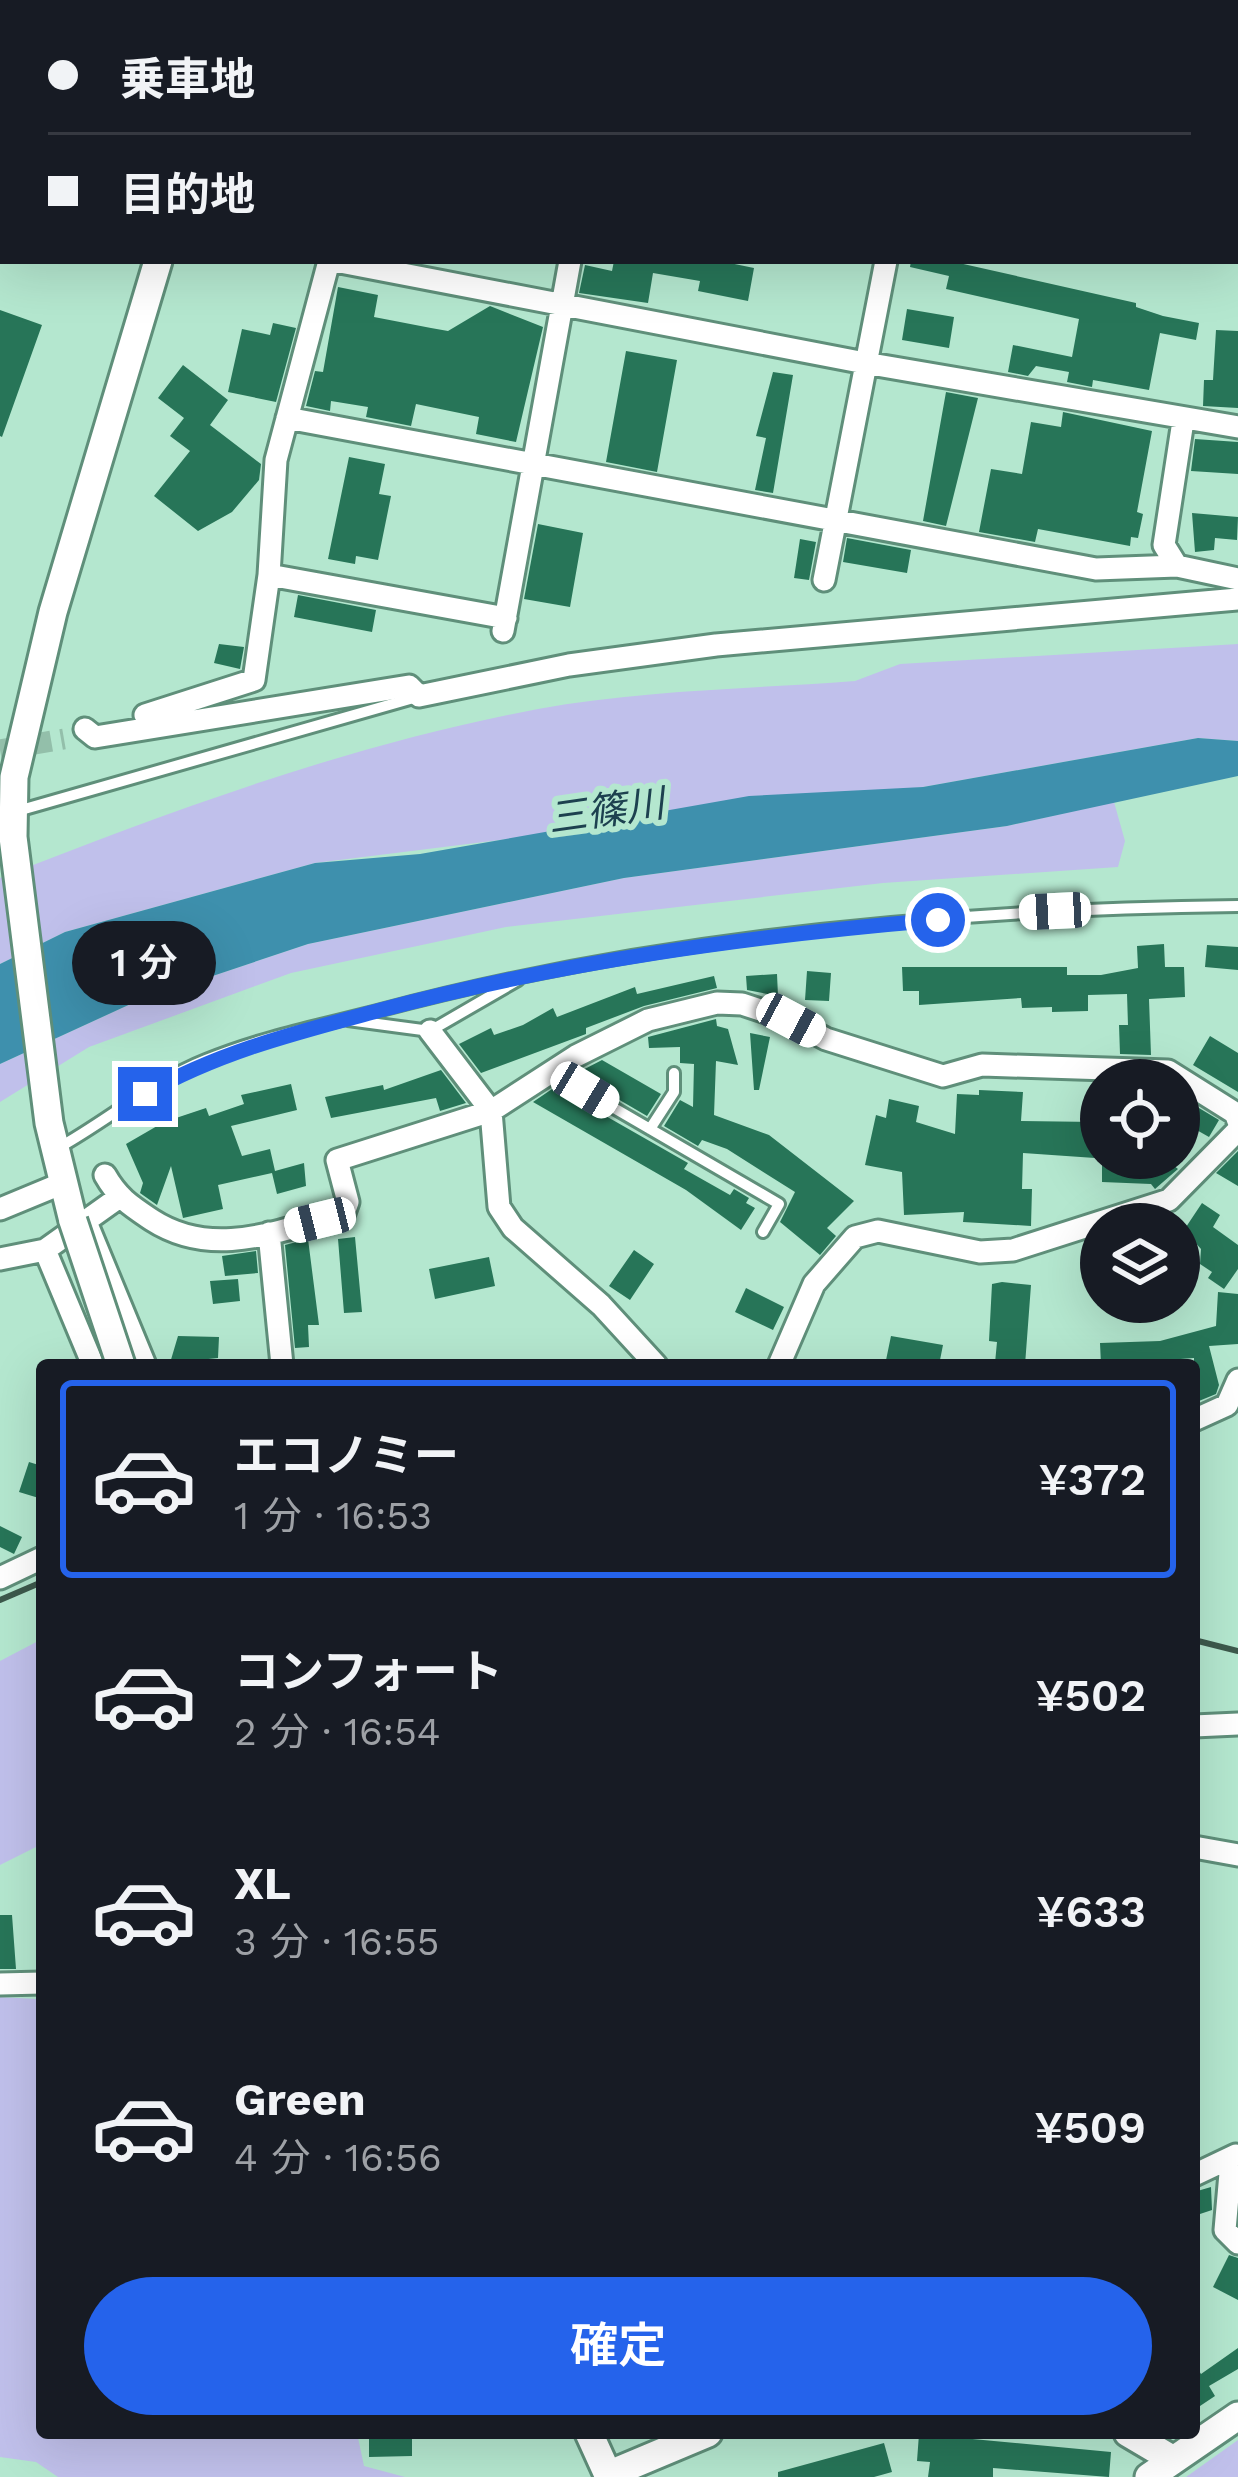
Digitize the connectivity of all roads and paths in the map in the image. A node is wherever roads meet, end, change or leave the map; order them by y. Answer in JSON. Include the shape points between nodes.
{"nodes":[{"id":1,"x":157,"y":264,"type":"edge"},
{"id":2,"x":331,"y":264,"type":"edge"},
{"id":3,"x":348,"y":264,"type":"edge"},
{"id":4,"x":570,"y":264,"type":"edge"},
{"id":5,"x":885,"y":264,"type":"edge"},
{"id":6,"x":562,"y":305,"type":"junction"},
{"id":7,"x":865,"y":363,"type":"junction"},
{"id":8,"x":287,"y":418,"type":"junction"},
{"id":9,"x":1184,"y":421,"type":"junction"},
{"id":10,"x":1238,"y":427,"type":"edge"},
{"id":11,"x":533,"y":463,"type":"junction"},
{"id":12,"x":835,"y":521,"type":"junction"},
{"id":13,"x":1177,"y":566,"type":"junction"},
{"id":14,"x":269,"y":575,"type":"junction"},
{"id":15,"x":1238,"y":579,"type":"edge"},
{"id":16,"x":824,"y":580,"type":"dead end"},
{"id":17,"x":1238,"y":598,"type":"edge"},
{"id":18,"x":419,"y":696,"type":"junction"},
{"id":19,"x":9,"y":822,"type":"edge"},
{"id":20,"x":1238,"y":906,"type":"edge"},
{"id":21,"x":521,"y":977,"type":"junction"},
{"id":22,"x":344,"y":1019,"type":"junction"},
{"id":23,"x":430,"y":1031,"type":"junction"},
{"id":24,"x":552,"y":1072,"type":"junction"},
{"id":25,"x":674,"y":1073,"type":"dead end"},
{"id":26,"x":491,"y":1112,"type":"junction"},
{"id":27,"x":1238,"y":1121,"type":"edge"},
{"id":28,"x":650,"y":1129,"type":"junction"},
{"id":29,"x":1238,"y":1130,"type":"edge"},
{"id":30,"x":52,"y":1136,"type":"junction"},
{"id":31,"x":105,"y":1175,"type":"dead end"},
{"id":32,"x":63,"y":1183,"type":"junction"},
{"id":33,"x":118,"y":1198,"type":"junction"},
{"id":34,"x":0,"y":1209,"type":"edge"},
{"id":35,"x":80,"y":1222,"type":"junction"},
{"id":36,"x":763,"y":1232,"type":"dead end"},
{"id":37,"x":269,"y":1233,"type":"junction"},
{"id":38,"x":44,"y":1250,"type":"junction"},
{"id":39,"x":0,"y":1258,"type":"edge"},
{"id":40,"x":90,"y":1359,"type":"edge"},
{"id":41,"x":119,"y":1359,"type":"edge"},
{"id":42,"x":142,"y":1359,"type":"edge"},
{"id":43,"x":282,"y":1359,"type":"edge"},
{"id":44,"x":650,"y":1359,"type":"edge"},
{"id":45,"x":782,"y":1359,"type":"edge"},
{"id":46,"x":1238,"y":1380,"type":"edge"},
{"id":47,"x":1200,"y":1417,"type":"edge"},
{"id":48,"x":36,"y":1561,"type":"edge"},
{"id":49,"x":0,"y":1578,"type":"edge"},
{"id":50,"x":1238,"y":1724,"type":"edge"},
{"id":51,"x":1200,"y":1726,"type":"edge"},
{"id":52,"x":1200,"y":1848,"type":"edge"},
{"id":53,"x":1238,"y":1856,"type":"edge"},
{"id":54,"x":36,"y":1982,"type":"edge"},
{"id":55,"x":0,"y":1984,"type":"edge"},
{"id":56,"x":1235,"y":2157,"type":"edge"},
{"id":57,"x":1200,"y":2172,"type":"edge"},
{"id":58,"x":1238,"y":2243,"type":"edge"},
{"id":59,"x":1238,"y":2416,"type":"edge"},
{"id":60,"x":592,"y":2439,"type":"edge"},
{"id":61,"x":1138,"y":2439,"type":"edge"},
{"id":62,"x":670,"y":2441,"type":"edge"},
{"id":63,"x":1172,"y":2459,"type":"junction"},
{"id":64,"x":608,"y":2476,"type":"edge"},
{"id":65,"x":1149,"y":2477,"type":"edge"}],
"edges":[{"from":1,"to":19,"type":"street","via":[[30,696]]},
{"from":2,"to":8,"type":"street"},
{"from":3,"to":6,"type":"street"},
{"from":4,"to":6,"type":"street"},
{"from":5,"to":7,"type":"street"},
{"from":6,"to":7,"type":"street"},
{"from":6,"to":11,"type":"street"},
{"from":7,"to":9,"type":"street"},
{"from":7,"to":12,"type":"street"},
{"from":8,"to":11,"type":"street"},
{"from":8,"to":14,"type":"street","via":[[276,460]]},
{"from":9,"to":10,"type":"street"},
{"from":9,"to":13,"type":"street","via":[[1164,545]]},
{"from":11,"to":12,"type":"street"},
{"from":11,"to":14,"type":"street","via":[[505,624]]},
{"from":12,"to":13,"type":"street","via":[[1096,569]]},
{"from":12,"to":16,"type":"street"},
{"from":13,"to":15,"type":"street"},
{"from":14,"to":18,"type":"street","via":[[254,680],[75,734],[410,686]]},
{"from":17,"to":18,"type":"street","via":[[716,645]]},
{"from":18,"to":19,"type":"lane"},
{"from":19,"to":30,"type":"street"},
{"from":20,"to":21,"type":"lane","via":[[863,926]]},
{"from":21,"to":22,"type":"lane"},
{"from":21,"to":23,"type":"lane"},
{"from":22,"to":23,"type":"lane"},
{"from":22,"to":30,"type":"lane","via":[[202,1061]]},
{"from":23,"to":26,"type":"street"},
{"from":24,"to":26,"type":"street"},
{"from":24,"to":27,"type":"street","via":[[648,1021],[742,1004],[943,1076],[982,1065],[1168,1071]]},
{"from":24,"to":28,"type":"lane"},
{"from":25,"to":28,"type":"lane","via":[[674,1092]]},
{"from":26,"to":37,"type":"street","via":[[338,1160],[344,1213]]},
{"from":26,"to":44,"type":"street","via":[[499,1207],[512,1228]]},
{"from":28,"to":36,"type":"lane","via":[[779,1204]]},
{"from":29,"to":45,"type":"street","via":[[1169,1200],[1012,1250],[980,1252],[878,1231],[855,1237],[814,1284]]},
{"from":30,"to":32,"type":"street"},
{"from":31,"to":33,"type":"street"},
{"from":32,"to":34,"type":"street"},
{"from":32,"to":35,"type":"street"},
{"from":33,"to":35,"type":"street"},
{"from":33,"to":37,"type":"street","via":[[169,1231],[200,1240],[226,1244]]},
{"from":35,"to":38,"type":"street"},
{"from":35,"to":41,"type":"street","bridge":true},
{"from":35,"to":42,"type":"street"},
{"from":37,"to":43,"type":"street"},
{"from":38,"to":39,"type":"street"},
{"from":38,"to":40,"type":"street"},
{"from":46,"to":47,"type":"street","via":[[1227,1405]]},
{"from":48,"to":49,"type":"street"},
{"from":50,"to":51,"type":"street"},
{"from":52,"to":53,"type":"street"},
{"from":54,"to":55,"type":"street"},
{"from":56,"to":57,"type":"street"},
{"from":56,"to":58,"type":"street","via":[[1225,2230]]},
{"from":59,"to":63,"type":"street"},
{"from":60,"to":64,"type":"street"},
{"from":61,"to":63,"type":"street"},
{"from":62,"to":64,"type":"street"},
{"from":63,"to":65,"type":"street"}]}
